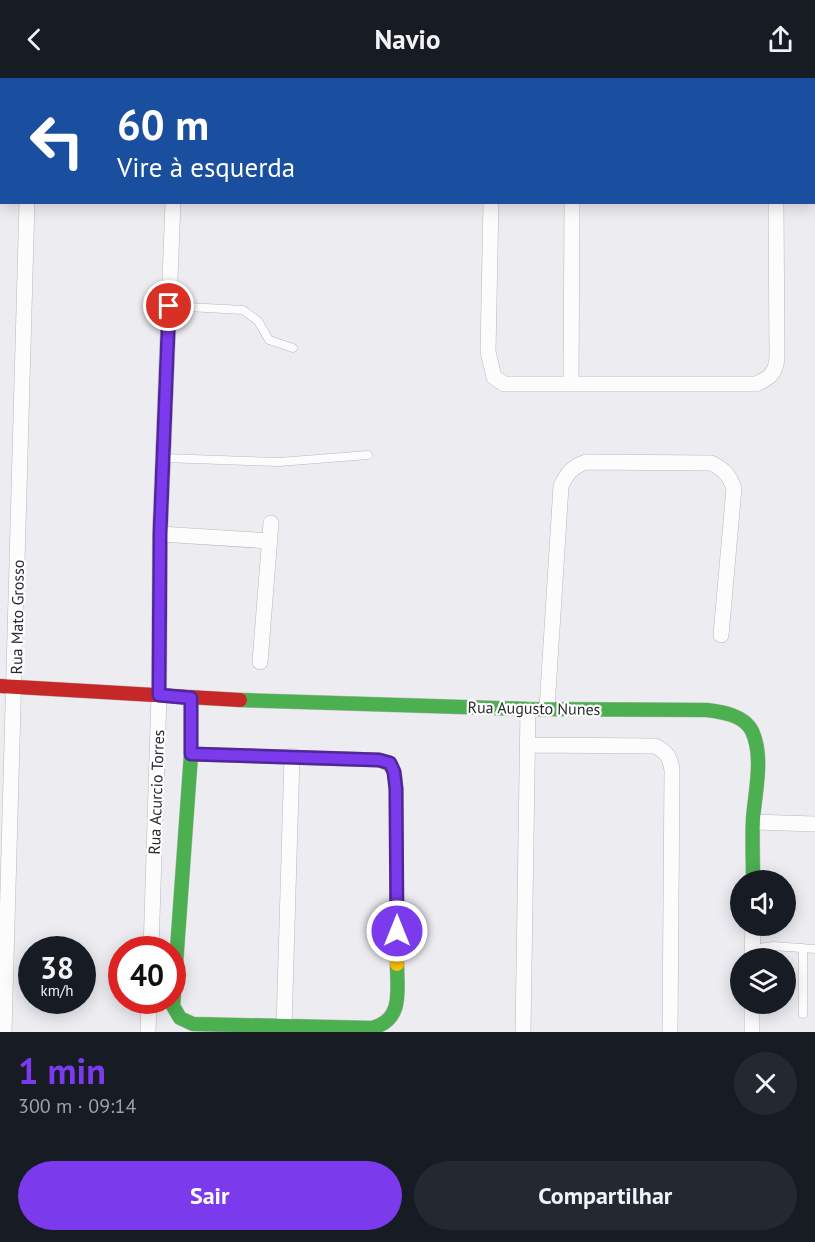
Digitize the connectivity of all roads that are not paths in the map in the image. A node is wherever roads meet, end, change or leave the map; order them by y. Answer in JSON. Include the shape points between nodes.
{"nodes":[{"id":1,"x":27,"y":204,"type":"edge"},
{"id":2,"x":173,"y":204,"type":"edge"},
{"id":3,"x":491,"y":204,"type":"edge"},
{"id":4,"x":572,"y":204,"type":"edge"},
{"id":5,"x":776,"y":204,"type":"edge"},
{"id":6,"x":169,"y":306,"type":"junction"},
{"id":7,"x":293,"y":348,"type":"dead end"},
{"id":8,"x":571,"y":384,"type":"junction"},
{"id":9,"x":368,"y":454,"type":"dead end"},
{"id":10,"x":164,"y":458,"type":"junction"},
{"id":11,"x":271,"y":523,"type":"dead end"},
{"id":12,"x":160,"y":534,"type":"junction"},
{"id":13,"x":270,"y":541,"type":"junction"},
{"id":14,"x":721,"y":635,"type":"dead end"},
{"id":15,"x":260,"y":662,"type":"dead end"},
{"id":16,"x":7,"y":687,"type":"edge"},
{"id":17,"x":159,"y":695,"type":"junction"},
{"id":18,"x":191,"y":698,"type":"junction"},
{"id":19,"x":548,"y":708,"type":"junction"},
{"id":20,"x":528,"y":709,"type":"junction"},
{"id":21,"x":528,"y":745,"type":"junction"},
{"id":22,"x":191,"y":754,"type":"junction"},
{"id":23,"x":292,"y":756,"type":"junction"},
{"id":24,"x":753,"y":822,"type":"junction"},
{"id":25,"x":815,"y":824,"type":"edge"},
{"id":26,"x":753,"y":870,"type":"edge"},
{"id":27,"x":151,"y":936,"type":"edge"},
{"id":28,"x":768,"y":948,"type":"edge"},
{"id":29,"x":803,"y":948,"type":"junction"},
{"id":30,"x":815,"y":949,"type":"edge"},
{"id":31,"x":149,"y":1014,"type":"edge"},
{"id":32,"x":752,"y":1014,"type":"edge"},
{"id":33,"x":803,"y":1014,"type":"dead end"},
{"id":34,"x":284,"y":1026,"type":"junction"},
{"id":35,"x":4,"y":1032,"type":"edge"},
{"id":36,"x":148,"y":1032,"type":"edge"},
{"id":37,"x":523,"y":1032,"type":"edge"},
{"id":38,"x":670,"y":1032,"type":"edge"},
{"id":39,"x":752,"y":1032,"type":"edge"}],
"edges":[{"from":1,"to":16,"type":"street","name":"Rua Mato Grosso"},
{"from":2,"to":6,"type":"street","name":"Rua Acurcio Torres"},
{"from":3,"to":8,"type":"street","via":[[488,352],[494,377],[504,384]]},
{"from":4,"to":8,"type":"street"},
{"from":5,"to":8,"type":"street","via":[[777,357],[776,370],[768,379],[756,384]]},
{"from":6,"to":7,"type":"lane","via":[[243,310],[258,321],[269,340]]},
{"from":6,"to":10,"type":"street","name":"Rua Acurcio Torres"},
{"from":9,"to":10,"type":"lane","via":[[279,462]]},
{"from":10,"to":12,"type":"street","name":"Rua Acurcio Torres"},
{"from":11,"to":13,"type":"street"},
{"from":12,"to":13,"type":"street"},
{"from":12,"to":17,"type":"street","name":"Rua Acurcio Torres"},
{"from":13,"to":15,"type":"street"},
{"from":14,"to":19,"type":"street","via":[[734,489],[730,477],[711,463],[586,462],[574,466],[561,486]]},
{"from":16,"to":17,"type":"street","name":"Rua Augusto Nunes"},
{"from":16,"to":35,"type":"street","name":"Rua Mato Grosso"},
{"from":17,"to":18,"type":"street","name":"Rua Augusto Nunes"},
{"from":17,"to":27,"type":"street","name":"Rua Acurcio Torres"},
{"from":18,"to":20,"type":"street","name":"Rua Augusto Nunes"},
{"from":18,"to":22,"type":"street"},
{"from":19,"to":20,"type":"street","name":"Rua Augusto Nunes"},
{"from":19,"to":24,"type":"street","name":"Rua Augusto Nunes","via":[[708,710],[727,713],[745,722],[752,731],[758,758]]},
{"from":20,"to":21,"type":"street"},
{"from":21,"to":37,"type":"street"},
{"from":21,"to":38,"type":"street","via":[[656,746],[670,758]]},
{"from":22,"to":23,"type":"street"},
{"from":22,"to":34,"type":"street","via":[[173,1006],[176,1016],[193,1024]]},
{"from":23,"to":34,"type":"street"},
{"from":23,"to":34,"type":"street","via":[[379,760],[390,763],[394,772],[397,1001],[393,1016],[385,1025],[372,1028]]},
{"from":24,"to":25,"type":"street"},
{"from":24,"to":26,"type":"street","name":"Rua Augusto Nunes"},
{"from":28,"to":29,"type":"lane"},
{"from":29,"to":30,"type":"lane"},
{"from":29,"to":33,"type":"lane"},
{"from":31,"to":36,"type":"street"},
{"from":32,"to":39,"type":"street"}]}
